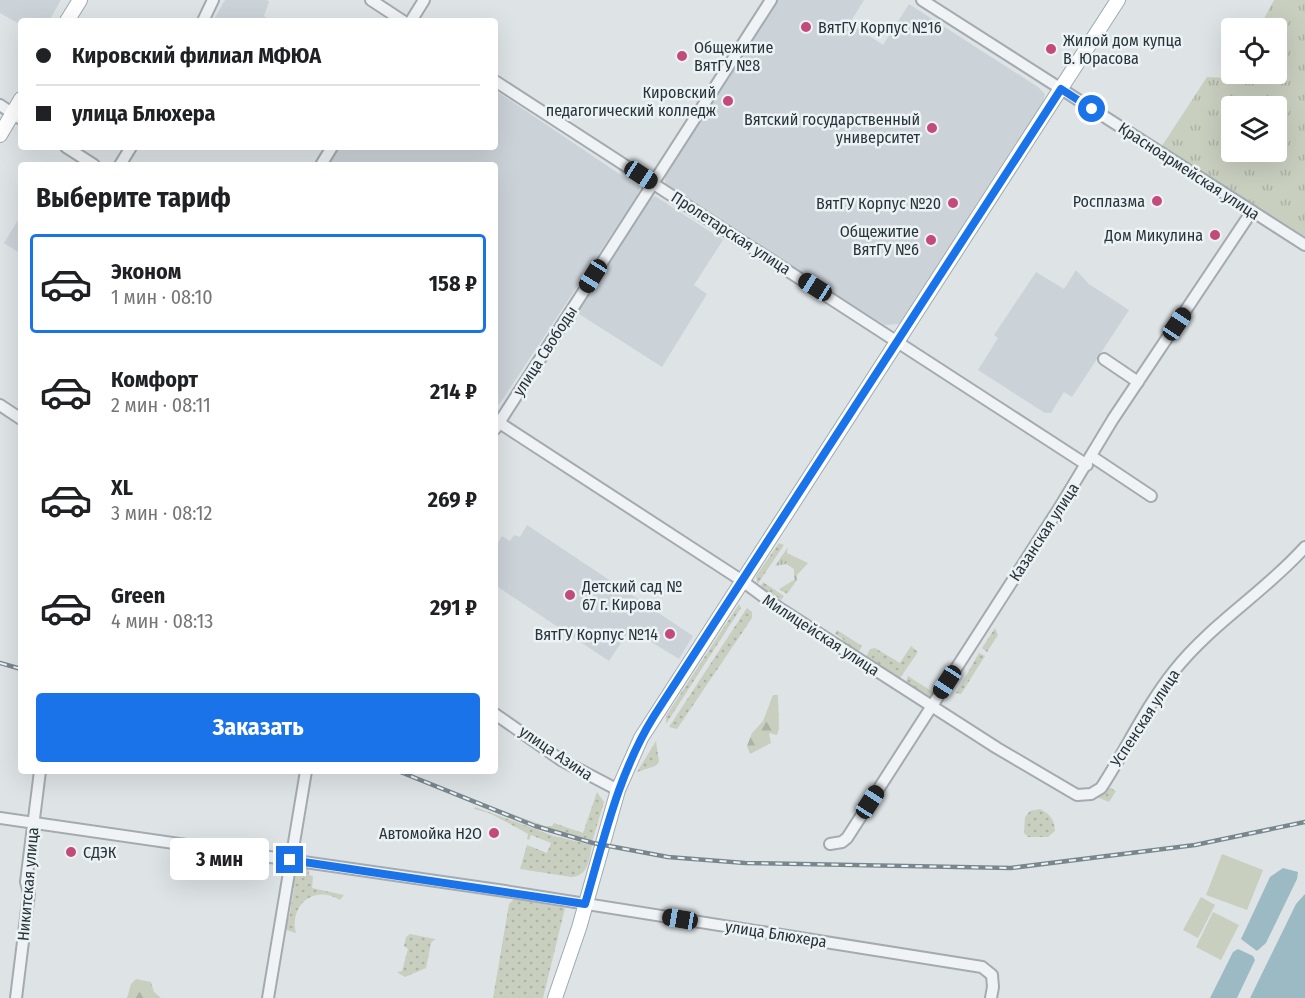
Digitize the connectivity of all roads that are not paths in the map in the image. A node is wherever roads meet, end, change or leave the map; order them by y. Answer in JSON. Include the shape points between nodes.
{"nodes":[{"id":1,"x":80,"y":0,"type":"edge"},
{"id":2,"x":213,"y":0,"type":"edge"},
{"id":3,"x":371,"y":0,"type":"edge"},
{"id":4,"x":424,"y":0,"type":"edge"},
{"id":5,"x":771,"y":0,"type":"edge"},
{"id":6,"x":922,"y":0,"type":"edge"},
{"id":7,"x":1118,"y":0,"type":"edge"},
{"id":8,"x":69,"y":18,"type":"edge"},
{"id":9,"x":204,"y":18,"type":"edge"},
{"id":10,"x":398,"y":18,"type":"edge"},
{"id":11,"x":413,"y":18,"type":"edge"},
{"id":12,"x":498,"y":83,"type":"edge"},
{"id":13,"x":1061,"y":89,"type":"junction"},
{"id":14,"x":0,"y":105,"type":"edge"},
{"id":15,"x":17,"y":116,"type":"edge"},
{"id":16,"x":0,"y":135,"type":"edge"},
{"id":17,"x":71,"y":150,"type":"edge"},
{"id":18,"x":89,"y":162,"type":"edge"},
{"id":19,"x":652,"y":182,"type":"junction"},
{"id":20,"x":1252,"y":211,"type":"junction"},
{"id":21,"x":1305,"y":245,"type":"edge"},
{"id":22,"x":899,"y":341,"type":"junction"},
{"id":23,"x":1104,"y":359,"type":"dead end"},
{"id":24,"x":1138,"y":382,"type":"junction"},
{"id":25,"x":0,"y":405,"type":"edge"},
{"id":26,"x":18,"y":416,"type":"edge"},
{"id":27,"x":498,"y":421,"type":"edge"},
{"id":28,"x":498,"y":425,"type":"edge"},
{"id":29,"x":1089,"y":460,"type":"junction"},
{"id":30,"x":1151,"y":496,"type":"dead end"},
{"id":31,"x":1305,"y":547,"type":"edge"},
{"id":32,"x":741,"y":580,"type":"junction"},
{"id":33,"x":932,"y":706,"type":"junction"},
{"id":34,"x":498,"y":716,"type":"edge"},
{"id":35,"x":40,"y":774,"type":"edge"},
{"id":36,"x":305,"y":774,"type":"edge"},
{"id":37,"x":1059,"y":787,"type":"joint"},
{"id":38,"x":618,"y":790,"type":"junction"},
{"id":39,"x":0,"y":818,"type":"edge"},
{"id":40,"x":33,"y":823,"type":"junction"},
{"id":41,"x":830,"y":844,"type":"dead end"},
{"id":42,"x":290,"y":860,"type":"junction"},
{"id":43,"x":585,"y":904,"type":"junction"},
{"id":44,"x":16,"y":998,"type":"edge"},
{"id":45,"x":268,"y":998,"type":"edge"},
{"id":46,"x":555,"y":998,"type":"edge"},
{"id":47,"x":991,"y":998,"type":"edge"}],
"edges":[{"from":1,"to":8,"type":"main road"},
{"from":2,"to":9,"type":"street"},
{"from":3,"to":10,"type":"street"},
{"from":4,"to":11,"type":"street"},
{"from":5,"to":19,"type":"street","name":"улица Свободы"},
{"from":6,"to":13,"type":"street","name":"Красноармейская улица"},
{"from":7,"to":13,"type":"main road"},
{"from":12,"to":19,"type":"street","name":"Пролетарская улица"},
{"from":13,"to":20,"type":"street","name":"Красноармейская улица"},
{"from":13,"to":22,"type":"main road"},
{"from":14,"to":15,"type":"street"},
{"from":15,"to":16,"type":"main road"},
{"from":17,"to":18,"type":"street"},
{"from":19,"to":22,"type":"street","name":"Пролетарская улица"},
{"from":19,"to":27,"type":"street","name":"улица Свободы"},
{"from":20,"to":21,"type":"street","name":"Красноармейская улица"},
{"from":20,"to":24,"type":"street","name":"Казанская улица"},
{"from":22,"to":29,"type":"street","name":"Пролетарская улица"},
{"from":22,"to":32,"type":"main road"},
{"from":23,"to":24,"type":"street"},
{"from":24,"to":29,"type":"street","name":"Казанская улица"},
{"from":25,"to":26,"type":"street"},
{"from":28,"to":32,"type":"street","name":"Милицейская улица"},
{"from":29,"to":30,"type":"street","name":"Пролетарская улица"},
{"from":29,"to":33,"type":"street","name":"Казанская улица"},
{"from":31,"to":37,"type":"street","name":"Успенская улица","via":[[1282,573],[1215,628],[1173,672],[1101,788],[1083,796]]},
{"from":32,"to":33,"type":"street","name":"Милицейская улица"},
{"from":32,"to":38,"type":"main road","via":[[645,731]]},
{"from":33,"to":37,"type":"street","name":"Милицейская улица"},
{"from":33,"to":41,"type":"street","name":"Казанская улица","via":[[847,838]]},
{"from":34,"to":38,"type":"street","name":"улица Азина","via":[[561,760]]},
{"from":35,"to":40,"type":"street","name":"Никитская улица"},
{"from":36,"to":42,"type":"street"},
{"from":38,"to":43,"type":"main road"},
{"from":39,"to":40,"type":"street","name":"улица Блюхера"},
{"from":40,"to":42,"type":"street","name":"улица Блюхера"},
{"from":40,"to":44,"type":"street","name":"Никитская улица"},
{"from":42,"to":43,"type":"street","name":"улица Блюхера"},
{"from":42,"to":45,"type":"street"},
{"from":43,"to":46,"type":"main road"},
{"from":43,"to":47,"type":"street","name":"улица Блюхера","via":[[982,967],[992,975]]}]}
